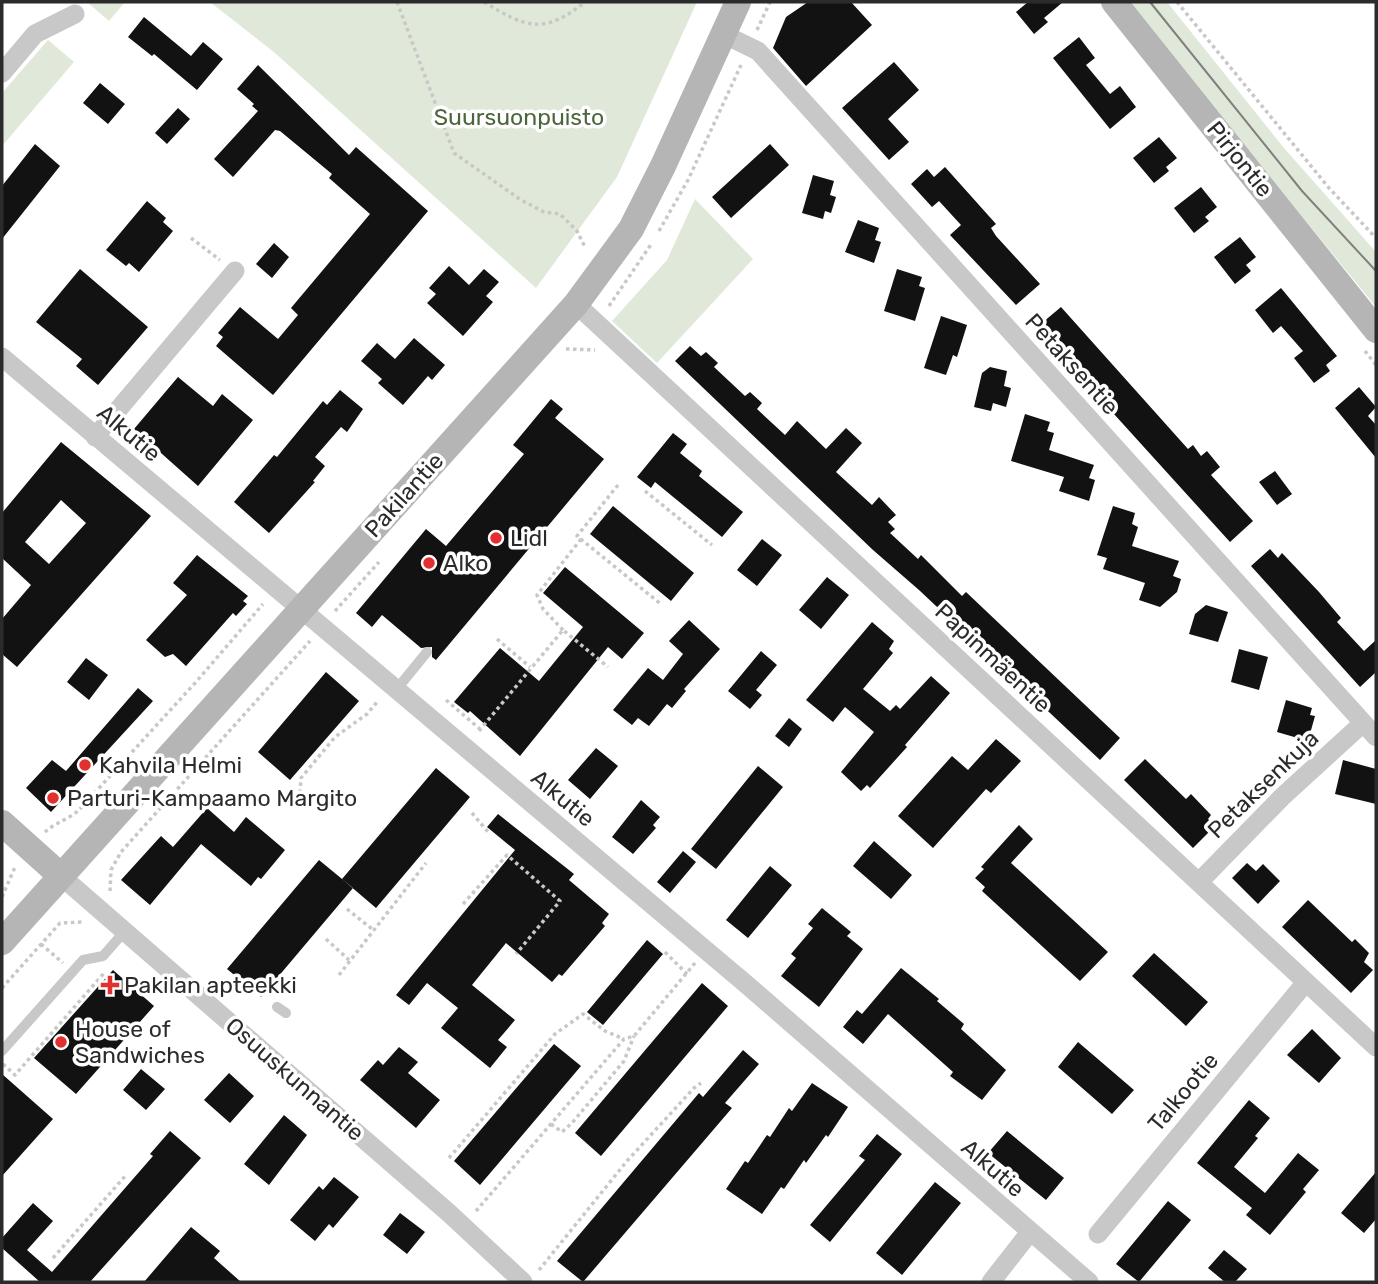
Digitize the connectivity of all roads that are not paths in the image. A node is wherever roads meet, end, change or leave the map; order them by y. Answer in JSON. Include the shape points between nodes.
{"nodes":[{"id":1,"x":738,"y":2,"type":"edge"},
{"id":2,"x":1114,"y":2,"type":"edge"},
{"id":3,"x":75,"y":14,"type":"dead end"},
{"id":4,"x":723,"y":34,"type":"junction"},
{"id":5,"x":2,"y":73,"type":"edge"},
{"id":6,"x":235,"y":271,"type":"road end"},
{"id":7,"x":576,"y":304,"type":"junction"},
{"id":8,"x":1373,"y":322,"type":"edge"},
{"id":9,"x":2,"y":357,"type":"edge"},
{"id":10,"x":94,"y":437,"type":"junction"},
{"id":11,"x":300,"y":609,"type":"junction"},
{"id":12,"x":426,"y":652,"type":"dead end"},
{"id":13,"x":393,"y":688,"type":"junction"},
{"id":14,"x":1369,"y":730,"type":"edge"},
{"id":15,"x":2,"y":823,"type":"edge"},
{"id":16,"x":61,"y":876,"type":"junction"},
{"id":17,"x":1199,"y":882,"type":"junction"},
{"id":18,"x":124,"y":932,"type":"junction"},
{"id":19,"x":2,"y":942,"type":"edge"},
{"id":20,"x":1306,"y":982,"type":"junction"},
{"id":21,"x":1376,"y":1047,"type":"edge"},
{"id":22,"x":2,"y":1051,"type":"edge"},
{"id":23,"x":1030,"y":1232,"type":"junction"},
{"id":24,"x":1098,"y":1234,"type":"dead end"},
{"id":25,"x":531,"y":1277,"type":"edge"},
{"id":26,"x":991,"y":1282,"type":"edge"},
{"id":27,"x":1089,"y":1282,"type":"edge"}],
"edges":[{"from":1,"to":4,"type":"main road","name":"Pakilantie"},
{"from":2,"to":8,"type":"main road","name":"Pirjontie"},
{"from":3,"to":5,"type":"street","via":[[35,34]]},
{"from":4,"to":7,"type":"main road","name":"Pakilantie","via":[[631,229]]},
{"from":4,"to":14,"type":"street","name":"Petaksentie","via":[[758,51]]},
{"from":6,"to":10,"type":"street"},
{"from":7,"to":11,"type":"main road","name":"Pakilantie"},
{"from":7,"to":17,"type":"street","name":"Papinmäentie"},
{"from":9,"to":10,"type":"street","name":"Alkutie"},
{"from":10,"to":11,"type":"street","name":"Alkutie"},
{"from":11,"to":13,"type":"street","name":"Alkutie"},
{"from":11,"to":16,"type":"main road","name":"Pakilantie"},
{"from":12,"to":13,"type":"lane"},
{"from":13,"to":23,"type":"street","name":"Alkutie"},
{"from":14,"to":17,"type":"street","name":"Petaksenkuja","via":[[1282,797]]},
{"from":15,"to":16,"type":"main road","name":"Osuuskunnantie"},
{"from":16,"to":18,"type":"street","name":"Osuuskunnantie"},
{"from":16,"to":19,"type":"main road","name":"Pakilantie"},
{"from":17,"to":20,"type":"street","name":"Papinmäentie"},
{"from":18,"to":22,"type":"lane","via":[[103,956],[83,960]]},
{"from":18,"to":25,"type":"street","name":"Osuuskunnantie","via":[[450,1214]]},
{"from":20,"to":21,"type":"street","name":"Papinmäentie"},
{"from":20,"to":24,"type":"street","name":"Talkootie"},
{"from":23,"to":26,"type":"street"},
{"from":23,"to":27,"type":"street","name":"Alkutie"}]}
